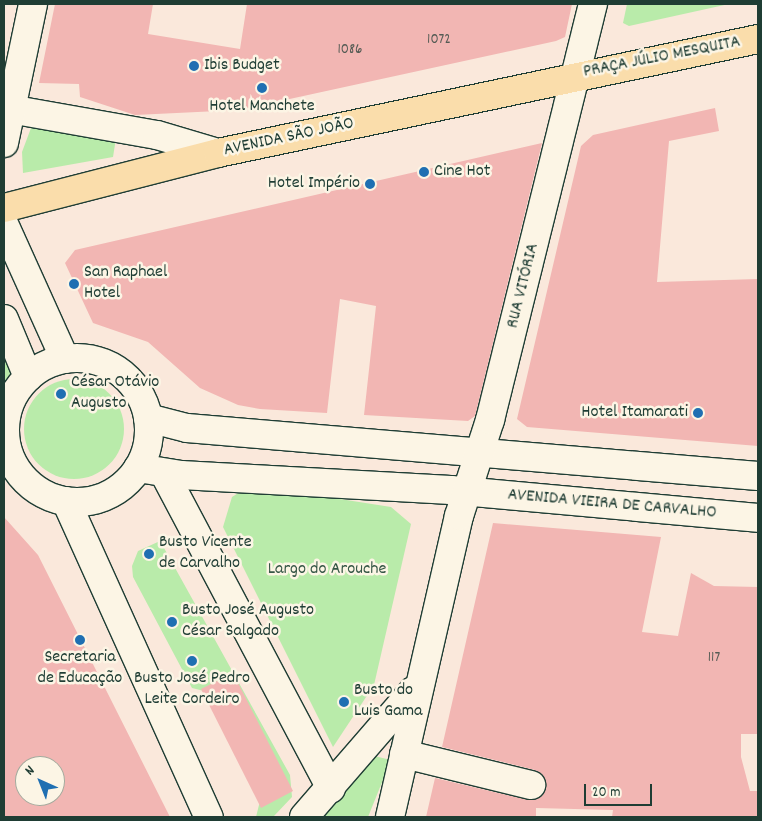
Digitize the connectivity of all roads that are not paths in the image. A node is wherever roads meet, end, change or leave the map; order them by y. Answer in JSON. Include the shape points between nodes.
{"nodes":[{"id":1,"x":33,"y":4,"type":"edge"},
{"id":2,"x":593,"y":4,"type":"edge"},
{"id":3,"x":758,"y":39,"type":"edge"},
{"id":4,"x":576,"y":78,"type":"junction"},
{"id":5,"x":7,"y":109,"type":"edge"},
{"id":6,"x":4,"y":143,"type":"edge"},
{"id":7,"x":218,"y":153,"type":"junction"},
{"id":8,"x":4,"y":208,"type":"edge"},
{"id":9,"x":4,"y":224,"type":"edge"},
{"id":10,"x":4,"y":319,"type":"edge"},
{"id":11,"x":64,"y":359,"type":"junction"},
{"id":12,"x":28,"y":377,"type":"junction"},
{"id":13,"x":148,"y":418,"type":"junction"},
{"id":14,"x":480,"y":453,"type":"junction"},
{"id":15,"x":151,"y":470,"type":"junction"},
{"id":16,"x":758,"y":476,"type":"edge"},
{"id":17,"x":465,"y":492,"type":"junction"},
{"id":18,"x":66,"y":501,"type":"junction"},
{"id":19,"x":758,"y":518,"type":"edge"},
{"id":20,"x":419,"y":682,"type":"junction"},
{"id":21,"x":405,"y":748,"type":"junction"},
{"id":22,"x":532,"y":780,"type":"dead end"},
{"id":23,"x":331,"y":788,"type":"junction"},
{"id":24,"x":209,"y":817,"type":"edge"},
{"id":25,"x":304,"y":817,"type":"edge"},
{"id":26,"x":390,"y":817,"type":"edge"}],
"edges":[{"from":1,"to":5,"type":"street"},
{"from":2,"to":4,"type":"street","name":"PRAÇA JÚLIO MESQUITA"},
{"from":3,"to":4,"type":"main road","name":"PRAÇA JÚLIO MESQUITA"},
{"from":4,"to":7,"type":"main road","name":"AVENIDA SÃO JOÃO"},
{"from":4,"to":14,"type":"street","name":"RUA VITÓRIA"},
{"from":5,"to":6,"type":"street"},
{"from":5,"to":7,"type":"street","via":[[156,135]]},
{"from":7,"to":8,"type":"main road","name":"AVENIDA SÃO JOÃO"},
{"from":9,"to":11,"type":"street"},
{"from":10,"to":12,"type":"street"},
{"from":11,"to":12,"type":"street"},
{"from":11,"to":13,"type":"street","via":[[87,358],[119,371],[138,392]]},
{"from":12,"to":18,"type":"street","via":[[7,412],[8,452],[30,485]]},
{"from":13,"to":14,"type":"street","via":[[187,428]]},
{"from":13,"to":15,"type":"street"},
{"from":14,"to":16,"type":"street"},
{"from":14,"to":17,"type":"street","name":"RUA VITÓRIA"},
{"from":15,"to":17,"type":"street"},
{"from":15,"to":18,"type":"street","via":[[103,497]]},
{"from":15,"to":23,"type":"street"},
{"from":17,"to":19,"type":"street","name":"AVENIDA VIEIRA DE CARVALHO"},
{"from":17,"to":20,"type":"street"},
{"from":18,"to":24,"type":"street"},
{"from":20,"to":21,"type":"street"},
{"from":20,"to":23,"type":"street"},
{"from":21,"to":22,"type":"street"},
{"from":21,"to":26,"type":"street"},
{"from":23,"to":25,"type":"street"}]}
